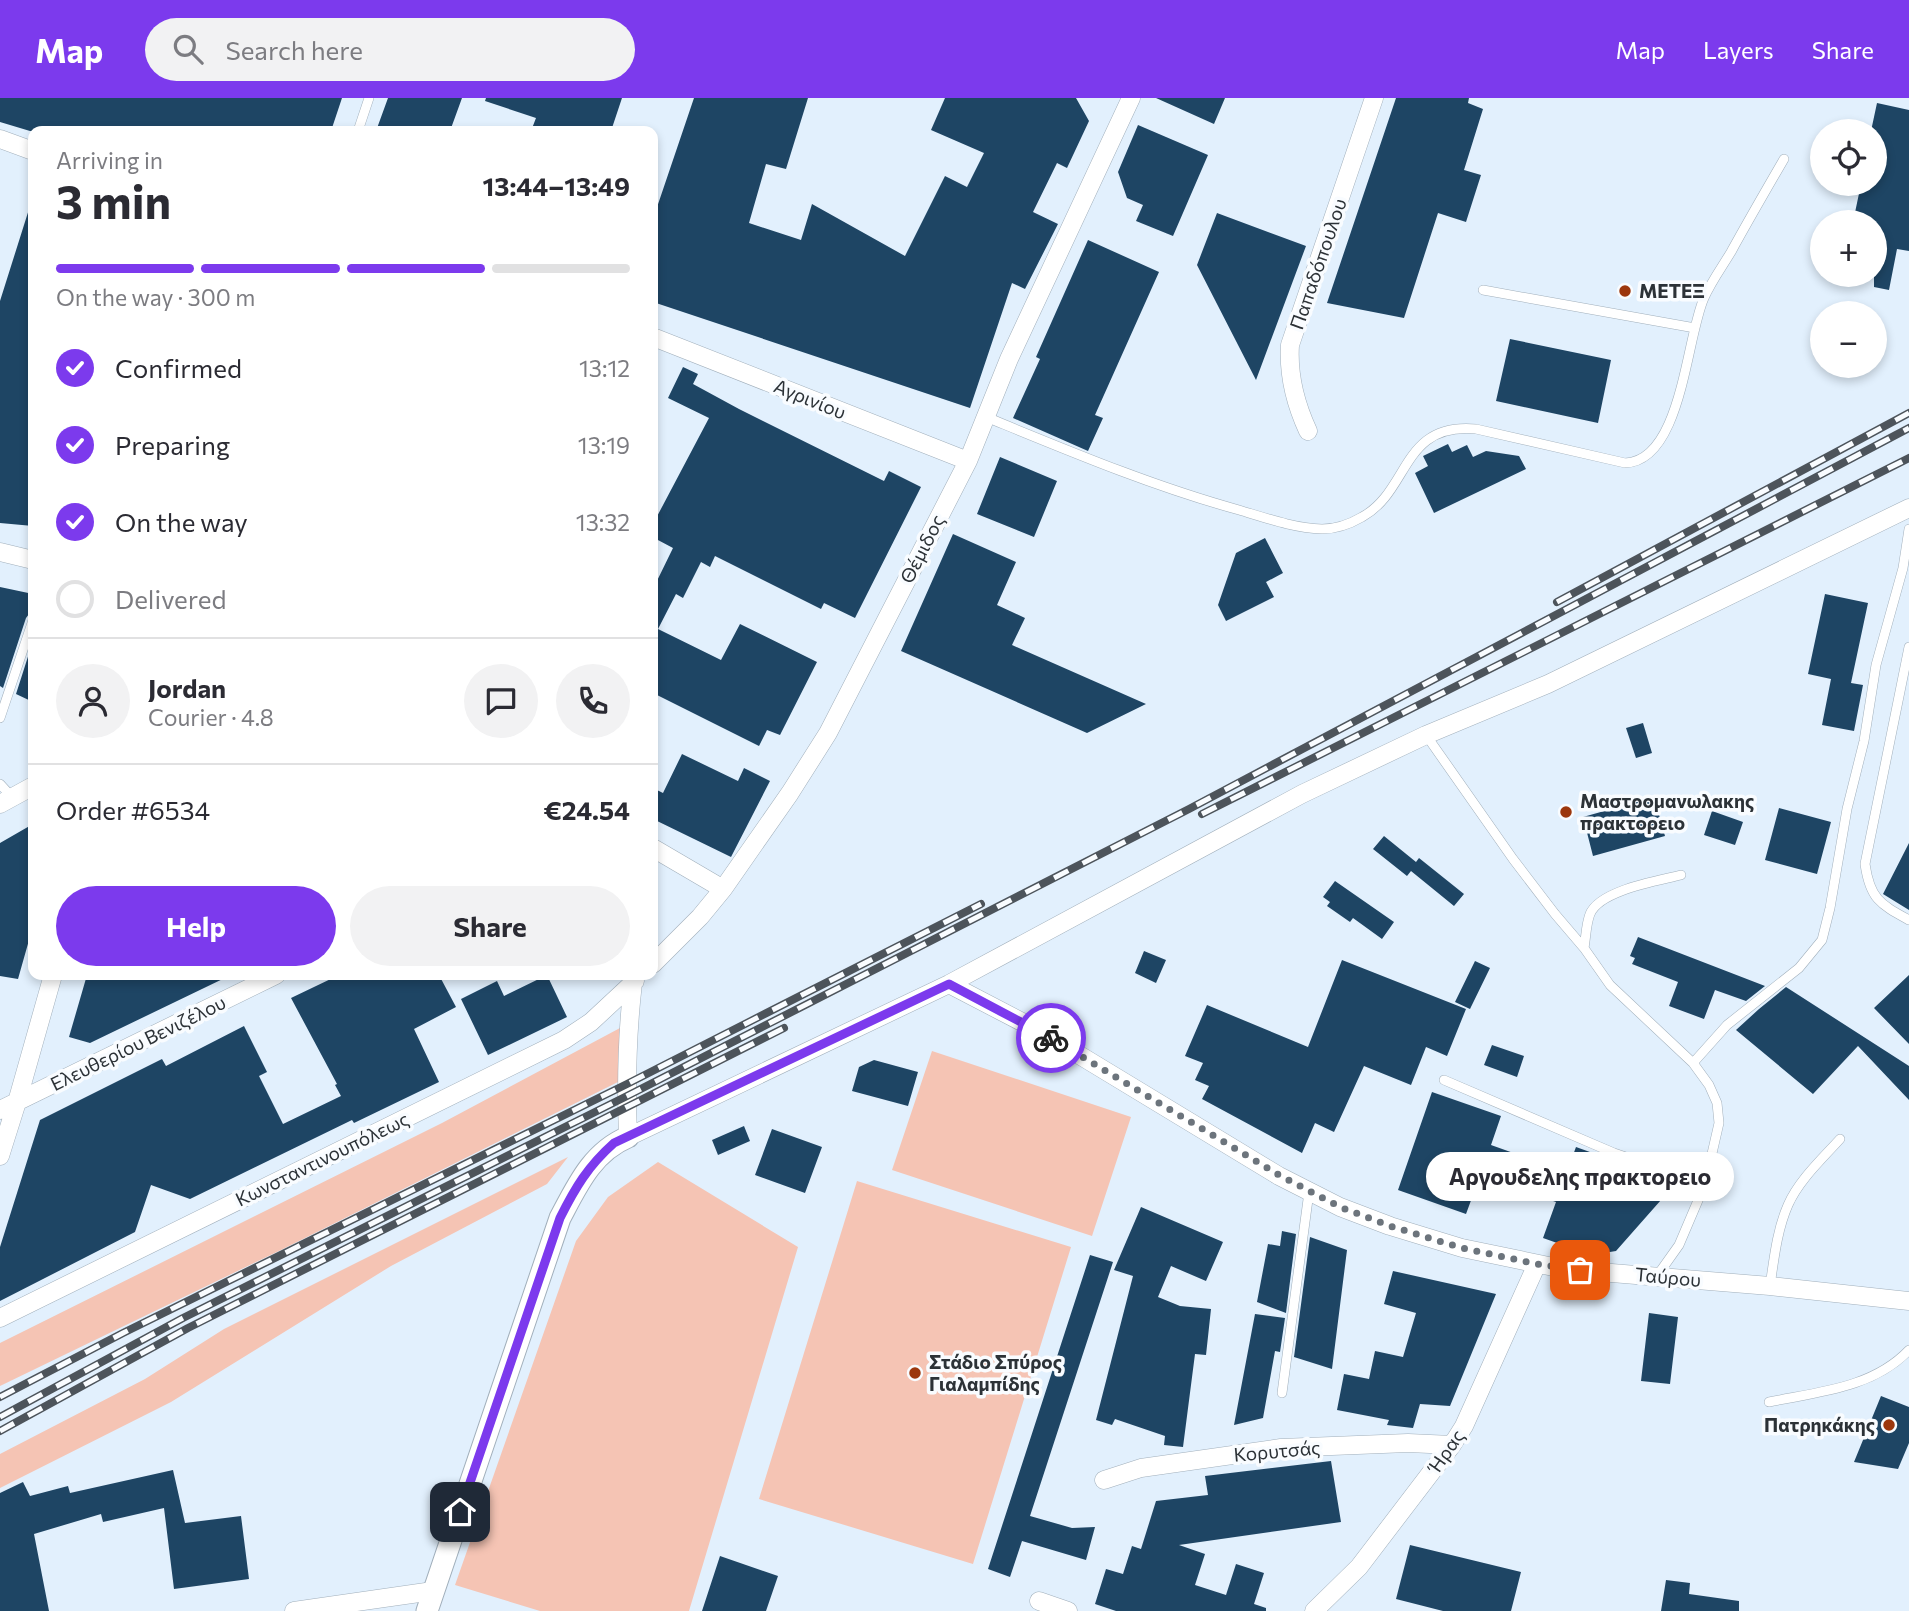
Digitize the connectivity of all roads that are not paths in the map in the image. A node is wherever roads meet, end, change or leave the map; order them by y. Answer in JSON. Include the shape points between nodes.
{"nodes":[{"id":1,"x":369,"y":98,"type":"edge"},
{"id":2,"x":1131,"y":98,"type":"edge"},
{"id":3,"x":1374,"y":98,"type":"edge"},
{"id":4,"x":360,"y":126,"type":"edge"},
{"id":5,"x":0,"y":139,"type":"edge"},
{"id":6,"x":28,"y":149,"type":"edge"},
{"id":7,"x":1784,"y":159,"type":"dead end"},
{"id":8,"x":1483,"y":290,"type":"dead end"},
{"id":9,"x":1695,"y":328,"type":"junction"},
{"id":10,"x":658,"y":339,"type":"edge"},
{"id":11,"x":986,"y":417,"type":"junction"},
{"id":12,"x":1308,"y":431,"type":"dead end"},
{"id":13,"x":968,"y":461,"type":"junction"},
{"id":14,"x":1909,"y":508,"type":"edge"},
{"id":15,"x":1909,"y":529,"type":"edge"},
{"id":16,"x":0,"y":552,"type":"edge"},
{"id":17,"x":28,"y":559,"type":"edge"},
{"id":18,"x":28,"y":636,"type":"edge"},
{"id":19,"x":1909,"y":648,"type":"edge"},
{"id":20,"x":0,"y":718,"type":"edge"},
{"id":21,"x":1426,"y":735,"type":"junction"},
{"id":22,"x":28,"y":788,"type":"edge"},
{"id":23,"x":4,"y":795,"type":"edge"},
{"id":24,"x":658,"y":851,"type":"edge"},
{"id":25,"x":1681,"y":875,"type":"dead end"},
{"id":26,"x":723,"y":888,"type":"junction"},
{"id":27,"x":1909,"y":920,"type":"edge"},
{"id":28,"x":1584,"y":948,"type":"junction"},
{"id":29,"x":658,"y":959,"type":"edge"},
{"id":30,"x":52,"y":980,"type":"edge"},
{"id":31,"x":266,"y":980,"type":"edge"},
{"id":32,"x":636,"y":980,"type":"edge"},
{"id":33,"x":637,"y":980,"type":"edge"},
{"id":34,"x":949,"y":984,"type":"junction"},
{"id":35,"x":1693,"y":1063,"type":"junction"},
{"id":36,"x":1444,"y":1080,"type":"dead end"},
{"id":37,"x":17,"y":1102,"type":"junction"},
{"id":38,"x":0,"y":1110,"type":"edge"},
{"id":39,"x":628,"y":1137,"type":"junction"},
{"id":40,"x":1840,"y":1139,"type":"dead end"},
{"id":41,"x":0,"y":1156,"type":"edge"},
{"id":42,"x":1705,"y":1184,"type":"junction"},
{"id":43,"x":1309,"y":1192,"type":"junction"},
{"id":44,"x":1537,"y":1264,"type":"junction"},
{"id":45,"x":1657,"y":1276,"type":"junction"},
{"id":46,"x":1770,"y":1286,"type":"junction"},
{"id":47,"x":1909,"y":1301,"type":"edge"},
{"id":48,"x":0,"y":1318,"type":"edge"},
{"id":49,"x":1909,"y":1350,"type":"edge"},
{"id":50,"x":1282,"y":1393,"type":"dead end"},
{"id":51,"x":1769,"y":1402,"type":"dead end"},
{"id":52,"x":1452,"y":1445,"type":"junction"},
{"id":53,"x":1104,"y":1480,"type":"dead end"},
{"id":54,"x":433,"y":1591,"type":"junction"},
{"id":55,"x":1040,"y":1601,"type":"dead end"},
{"id":56,"x":294,"y":1611,"type":"edge"},
{"id":57,"x":427,"y":1611,"type":"edge"},
{"id":58,"x":1068,"y":1611,"type":"edge"},
{"id":59,"x":1314,"y":1611,"type":"edge"}],
"edges":[{"from":1,"to":4,"type":"lane"},
{"from":2,"to":11,"type":"street","name":"Θέμιδος"},
{"from":3,"to":12,"type":"street","name":"Παπαδόπουλου","via":[[1290,345],[1292,386]]},
{"from":5,"to":6,"type":"street"},
{"from":7,"to":9,"type":"lane","via":[[1703,299]]},
{"from":8,"to":9,"type":"lane"},
{"from":9,"to":11,"type":"lane","via":[[1684,382],[1671,416],[1658,443],[1643,459],[1625,463],[1476,429],[1448,430],[1413,453],[1379,506],[1337,528],[1302,527],[1179,493]]},
{"from":10,"to":13,"type":"street","name":"Αγρινίου"},
{"from":11,"to":13,"type":"street","name":"Θέμιδος"},
{"from":13,"to":26,"type":"street","name":"Θέμιδος","via":[[828,733]]},
{"from":14,"to":21,"type":"street","via":[[1548,684]]},
{"from":15,"to":35,"type":"lane","via":[[1876,665],[1822,940],[1799,968],[1727,1025]]},
{"from":16,"to":17,"type":"street"},
{"from":18,"to":20,"type":"lane"},
{"from":19,"to":27,"type":"lane","via":[[1865,864],[1875,898]]},
{"from":21,"to":28,"type":"lane","via":[[1513,859]]},
{"from":21,"to":34,"type":"street","via":[[1302,794]]},
{"from":22,"to":23,"type":"street"},
{"from":24,"to":26,"type":"street"},
{"from":25,"to":28,"type":"lane","via":[[1601,901],[1591,912]]},
{"from":26,"to":29,"type":"street","name":"Θέμιδος"},
{"from":28,"to":35,"type":"lane","via":[[1610,985]]},
{"from":30,"to":37,"type":"street"},
{"from":31,"to":37,"type":"street","name":"Ελευθερίου Βενιζέλου"},
{"from":32,"to":48,"type":"street","name":"Κωνσταντινουπόλεως","via":[[564,1040]]},
{"from":33,"to":39,"type":"street","via":[[629,1017]]},
{"from":34,"to":39,"type":"street"},
{"from":34,"to":43,"type":"street","name":"Ταύρου","via":[[1043,1033]]},
{"from":35,"to":42,"type":"lane","via":[[1717,1103],[1719,1123]]},
{"from":36,"to":42,"type":"lane","via":[[1614,1153]]},
{"from":37,"to":38,"type":"street","name":"Ελευθερίου Βενιζέλου"},
{"from":37,"to":41,"type":"street"},
{"from":39,"to":54,"type":"street","via":[[598,1156],[560,1218]]},
{"from":40,"to":46,"type":"lane","via":[[1789,1203],[1777,1237]]},
{"from":42,"to":45,"type":"lane","via":[[1679,1245]]},
{"from":43,"to":44,"type":"street","name":"Ταύρου","via":[[1390,1226]]},
{"from":43,"to":50,"type":"lane"},
{"from":44,"to":45,"type":"street","name":"Ταύρου"},
{"from":44,"to":52,"type":"street","name":"Ήρας"},
{"from":45,"to":46,"type":"street","name":"Ταύρου"},
{"from":46,"to":47,"type":"street","name":"Ταύρου"},
{"from":49,"to":51,"type":"lane","via":[[1881,1373],[1858,1383]]},
{"from":52,"to":53,"type":"street","name":"Κορυτσάς","via":[[1281,1448],[1141,1468]]},
{"from":52,"to":59,"type":"street","name":"Ήρας","via":[[1359,1567]]},
{"from":54,"to":56,"type":"street"},
{"from":54,"to":57,"type":"street"},
{"from":55,"to":58,"type":"street"}]}
